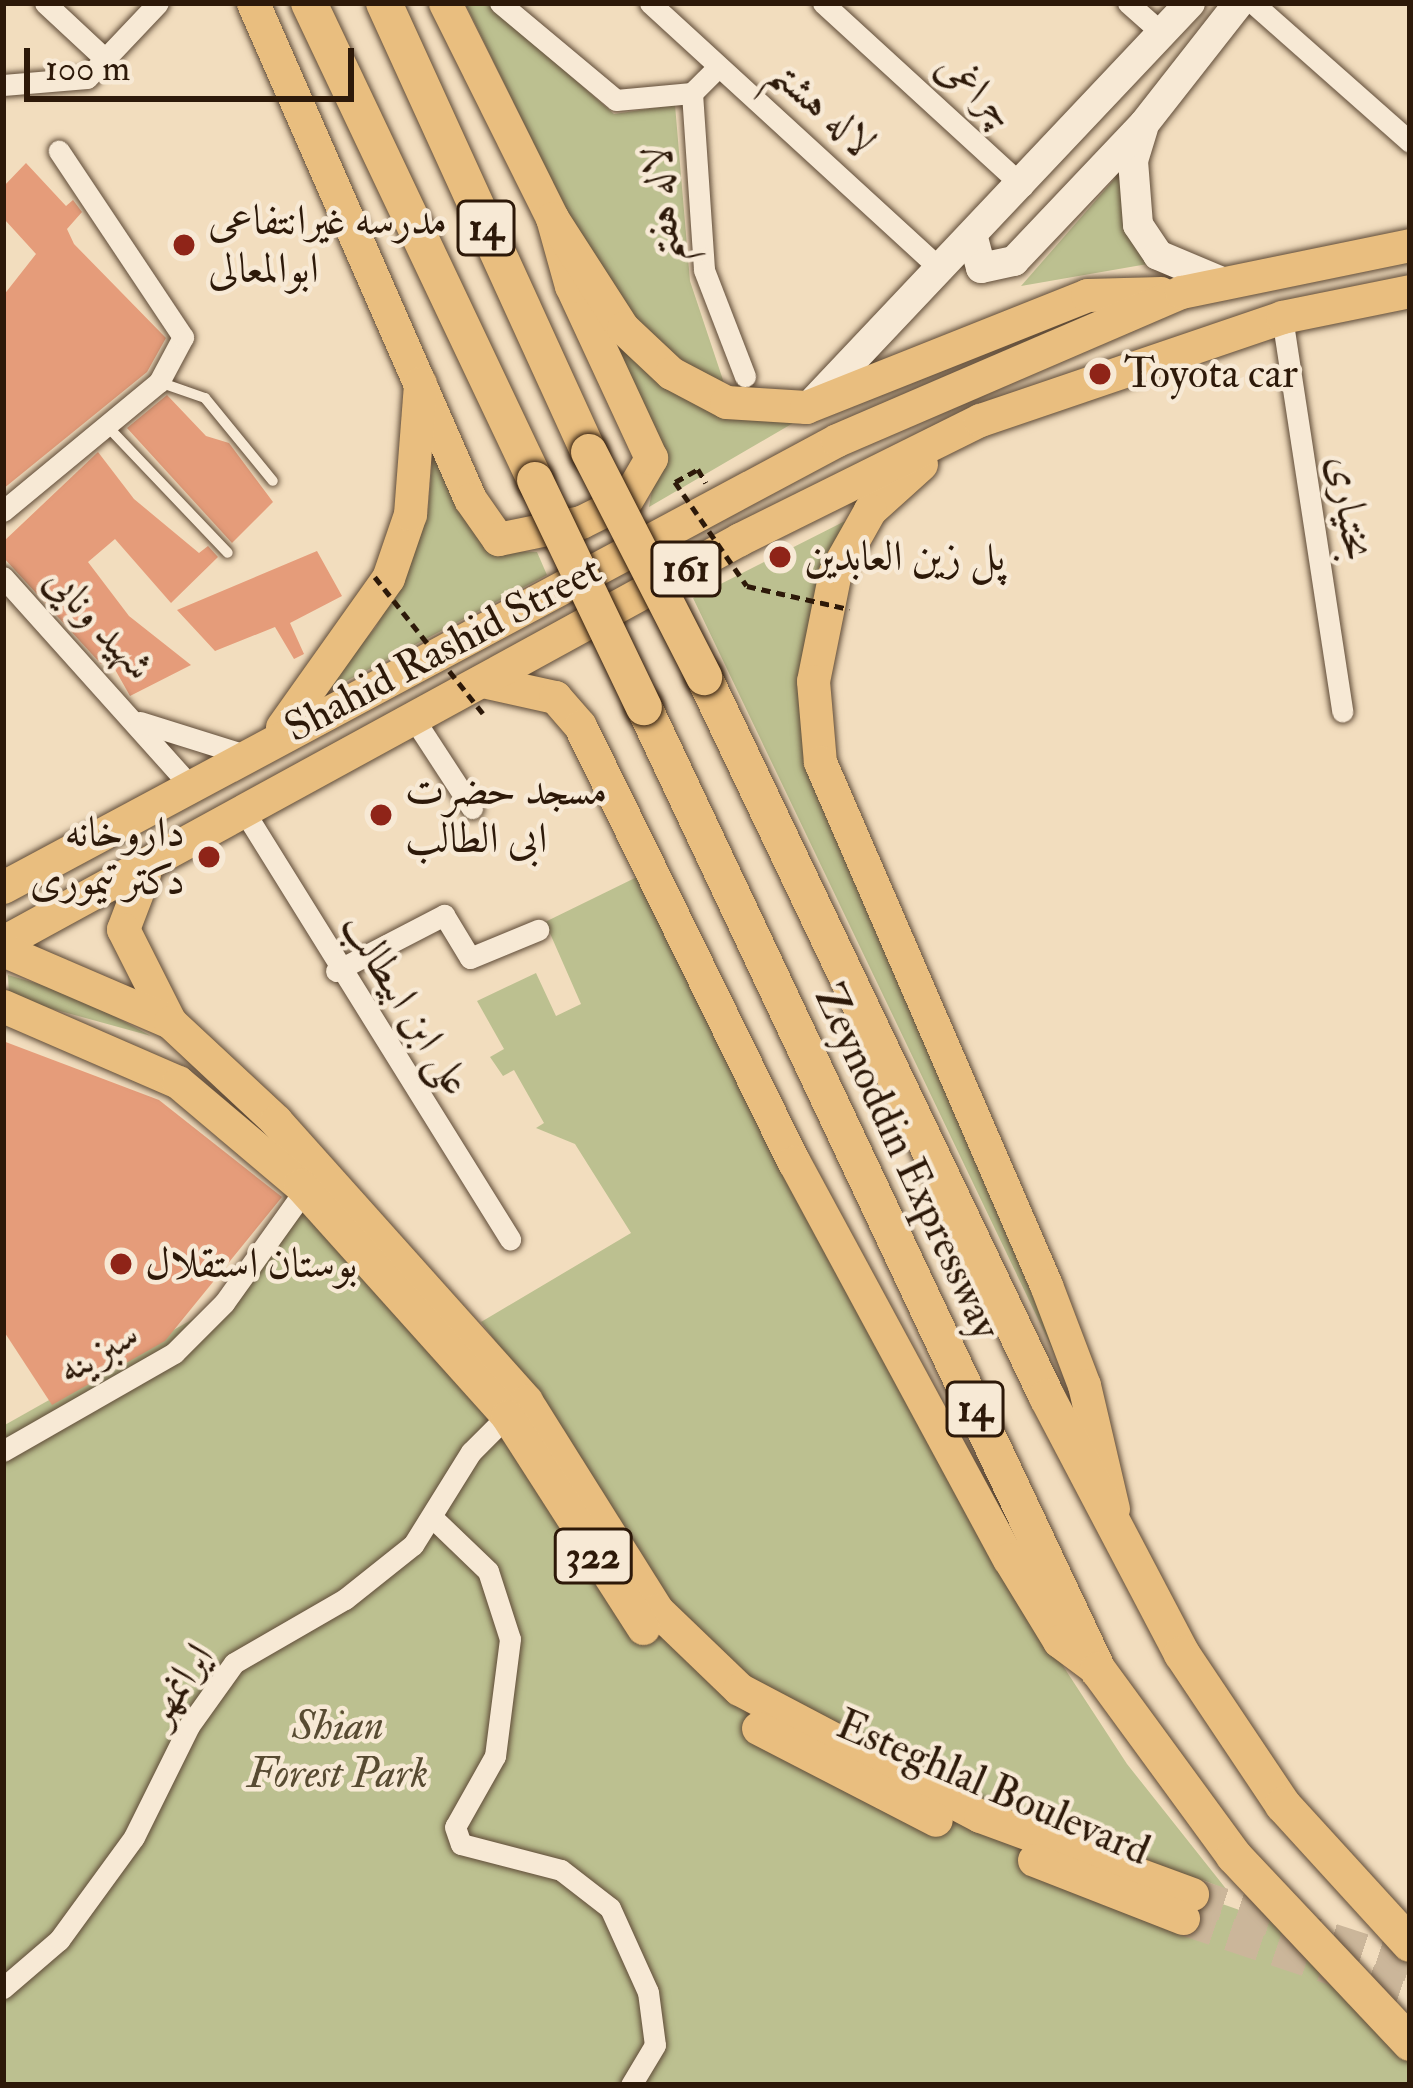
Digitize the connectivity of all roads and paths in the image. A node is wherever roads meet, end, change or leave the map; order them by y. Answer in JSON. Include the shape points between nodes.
{"nodes":[{"id":1,"x":45,"y":3,"type":"edge"},
{"id":2,"x":158,"y":3,"type":"edge"},
{"id":3,"x":242,"y":3,"type":"edge"},
{"id":4,"x":253,"y":3,"type":"edge"},
{"id":5,"x":309,"y":3,"type":"edge"},
{"id":6,"x":384,"y":3,"type":"edge"},
{"id":7,"x":445,"y":3,"type":"edge"},
{"id":8,"x":500,"y":3,"type":"edge"},
{"id":9,"x":650,"y":3,"type":"edge"},
{"id":10,"x":823,"y":3,"type":"edge"},
{"id":11,"x":1128,"y":3,"type":"edge"},
{"id":12,"x":1190,"y":3,"type":"edge"},
{"id":13,"x":1239,"y":3,"type":"edge"},
{"id":14,"x":1253,"y":3,"type":"edge"},
{"id":15,"x":1162,"y":34,"type":"junction"},
{"id":16,"x":268,"y":40,"type":"junction"},
{"id":17,"x":105,"y":58,"type":"junction"},
{"id":18,"x":718,"y":67,"type":"junction"},
{"id":19,"x":3,"y":86,"type":"edge"},
{"id":20,"x":692,"y":93,"type":"junction"},
{"id":21,"x":1144,"y":124,"type":"junction"},
{"id":22,"x":1410,"y":142,"type":"edge"},
{"id":23,"x":58,"y":151,"type":"dead end"},
{"id":24,"x":1023,"y":186,"type":"junction"},
{"id":25,"x":552,"y":218,"type":"junction"},
{"id":26,"x":973,"y":238,"type":"junction"},
{"id":27,"x":1410,"y":245,"type":"edge"},
{"id":28,"x":942,"y":271,"type":"junction"},
{"id":29,"x":1220,"y":281,"type":"junction"},
{"id":30,"x":1410,"y":291,"type":"edge"},
{"id":31,"x":1181,"y":292,"type":"junction"},
{"id":32,"x":1282,"y":317,"type":"junction"},
{"id":33,"x":745,"y":376,"type":"dead end"},
{"id":34,"x":159,"y":382,"type":"junction"},
{"id":35,"x":419,"y":383,"type":"junction"},
{"id":36,"x":806,"y":407,"type":"junction"},
{"id":37,"x":980,"y":420,"type":"junction"},
{"id":38,"x":107,"y":426,"type":"junction"},
{"id":39,"x":698,"y":469,"type":"dead end"},
{"id":40,"x":272,"y":481,"type":"dead end"},
{"id":41,"x":3,"y":511,"type":"edge"},
{"id":42,"x":228,"y":553,"type":"dead end"},
{"id":43,"x":3,"y":577,"type":"edge"},
{"id":44,"x":375,"y":577,"type":"dead end"},
{"id":45,"x":564,"y":581,"type":"junction"},
{"id":46,"x":849,"y":609,"type":"dead end"},
{"id":47,"x":553,"y":641,"type":"junction"},
{"id":48,"x":482,"y":681,"type":"junction"},
{"id":49,"x":555,"y":697,"type":"junction"},
{"id":50,"x":1342,"y":711,"type":"dead end"},
{"id":51,"x":412,"y":716,"type":"junction"},
{"id":52,"x":486,"y":717,"type":"dead end"},
{"id":53,"x":140,"y":722,"type":"junction"},
{"id":54,"x":275,"y":736,"type":"junction"},
{"id":55,"x":242,"y":754,"type":"junction"},
{"id":56,"x":188,"y":783,"type":"junction"},
{"id":57,"x":242,"y":808,"type":"junction"},
{"id":58,"x":472,"y":808,"type":"dead end"},
{"id":59,"x":145,"y":872,"type":"junction"},
{"id":60,"x":3,"y":887,"type":"edge"},
{"id":61,"x":538,"y":930,"type":"dead end"},
{"id":62,"x":3,"y":946,"type":"edge"},
{"id":63,"x":336,"y":971,"type":"junction"},
{"id":64,"x":3,"y":1006,"type":"edge"},
{"id":65,"x":170,"y":1022,"type":"junction"},
{"id":66,"x":3,"y":1030,"type":"edge"},
{"id":67,"x":112,"y":1051,"type":"junction"},
{"id":68,"x":305,"y":1190,"type":"junction"},
{"id":69,"x":510,"y":1239,"type":"dead end"},
{"id":70,"x":507,"y":1416,"type":"junction"},
{"id":71,"x":3,"y":1451,"type":"edge"},
{"id":72,"x":1114,"y":1516,"type":"junction"},
{"id":73,"x":436,"y":1521,"type":"junction"},
{"id":74,"x":1098,"y":1670,"type":"junction"},
{"id":75,"x":1410,"y":1944,"type":"edge"},
{"id":76,"x":3,"y":1988,"type":"edge"},
{"id":77,"x":1410,"y":2043,"type":"edge"},
{"id":78,"x":631,"y":2085,"type":"edge"}],
"edges":[{"from":1,"to":17,"type":"street"},
{"from":2,"to":17,"type":"street"},
{"from":3,"to":16,"type":"main road"},
{"from":4,"to":16,"type":"main road"},
{"from":5,"to":74,"type":"highway","name":"Zeynoddin Expressway","number":"14","bridge":true},
{"from":6,"to":72,"type":"highway","name":"Zeynoddin Expressway","number":"14","bridge":true,"via":[[589,452],[1047,1396]]},
{"from":7,"to":25,"type":"main road"},
{"from":8,"to":20,"type":"street","via":[[616,100]]},
{"from":9,"to":18,"type":"street","name":"لاله هشتم"},
{"from":10,"to":24,"type":"street","name":"چراغی"},
{"from":11,"to":15,"type":"street"},
{"from":12,"to":15,"type":"main road"},
{"from":13,"to":21,"type":"main road"},
{"from":14,"to":22,"type":"street"},
{"from":15,"to":24,"type":"main road"},
{"from":16,"to":35,"type":"main road"},
{"from":17,"to":19,"type":"street","via":[[71,86]]},
{"from":18,"to":20,"type":"street"},
{"from":18,"to":28,"type":"street","name":"لاله هشتم"},
{"from":20,"to":33,"type":"street","name":"لاله هفتم","via":[[704,270]]},
{"from":21,"to":26,"type":"main road","via":[[1004,268],[981,268]]},
{"from":21,"to":29,"type":"main road","via":[[1133,161],[1138,225],[1158,255]]},
{"from":23,"to":34,"type":"street","via":[[183,337]]},
{"from":24,"to":26,"type":"main road"},
{"from":25,"to":35,"type":"main road","via":[[572,286],[647,437],[646,477],[581,522],[498,539]]},
{"from":25,"to":36,"type":"main road","via":[[623,328],[671,374],[726,402]]},
{"from":26,"to":28,"type":"main road"},
{"from":27,"to":29,"type":"main road","name":"Shahid Rashid Street","number":"161"},
{"from":28,"to":36,"type":"main road"},
{"from":29,"to":31,"type":"main road","name":"Shahid Rashid Street","number":"161"},
{"from":30,"to":32,"type":"main road","name":"Shahid Rashid Street","number":"161"},
{"from":31,"to":36,"type":"main road","via":[[1087,295]]},
{"from":31,"to":45,"type":"main road","name":"Shahid Rashid Street","number":"161","via":[[837,440]]},
{"from":32,"to":37,"type":"main road","name":"Shahid Rashid Street","number":"161"},
{"from":32,"to":50,"type":"street","name":"بختیاری"},
{"from":34,"to":38,"type":"street"},
{"from":34,"to":40,"type":"lane","via":[[205,398]]},
{"from":35,"to":54,"type":"main road","via":[[410,514],[388,578]]},
{"from":37,"to":47,"type":"main road","name":"Shahid Rashid Street","number":"161"},
{"from":37,"to":72,"type":"main road","via":[[897,482],[842,557],[817,646],[818,740],[830,792],[942,1031],[1084,1385]]},
{"from":38,"to":41,"type":"street"},
{"from":38,"to":42,"type":"lane"},
{"from":39,"to":46,"type":"path","bridge":true,"via":[[675,482],[747,586]]},
{"from":43,"to":53,"type":"street","name":"شهید ونایی"},
{"from":44,"to":52,"type":"path","bridge":true},
{"from":45,"to":47,"type":"main road"},
{"from":45,"to":54,"type":"main road","name":"Shahid Rashid Street","number":"161"},
{"from":47,"to":48,"type":"main road","name":"Shahid Rashid Street","number":"161"},
{"from":47,"to":49,"type":"main road"},
{"from":48,"to":49,"type":"main road"},
{"from":48,"to":51,"type":"main road","name":"Shahid Rashid Street","number":"161"},
{"from":49,"to":74,"type":"main road","via":[[580,726],[794,1162],[1009,1559],[1059,1641]]},
{"from":51,"to":57,"type":"main road","name":"Shahid Rashid Street","number":"161"},
{"from":51,"to":58,"type":"street"},
{"from":53,"to":55,"type":"street","name":"شهید ونایی"},
{"from":53,"to":56,"type":"street","name":"شهید ونایی"},
{"from":54,"to":55,"type":"main road","name":"Shahid Rashid Street","number":"161"},
{"from":55,"to":56,"type":"main road","name":"Shahid Rashid Street","number":"161"},
{"from":56,"to":60,"type":"main road","name":"Shahid Rashid Street","number":"161"},
{"from":57,"to":59,"type":"main road","name":"Shahid Rashid Street","number":"161"},
{"from":57,"to":63,"type":"street","name":"علی ابن ابیطالب"},
{"from":59,"to":62,"type":"main road","name":"Shahid Rashid Street","number":"161"},
{"from":59,"to":65,"type":"main road","via":[[123,929]]},
{"from":61,"to":63,"type":"street","via":[[470,958],[444,914]]},
{"from":62,"to":65,"type":"main road"},
{"from":63,"to":69,"type":"street","name":"علی ابن ابیطالب"},
{"from":64,"to":67,"type":"main road","name":"Esteghlal Boulevard","number":"322"},
{"from":65,"to":70,"type":"main road","name":"Esteghlal Boulevard","number":"322","via":[[412,1267],[526,1401],[657,1610],[739,1689],[980,1816],[1188,1906],[880,1796],[734,1712],[636,1619]]},
{"from":66,"to":67,"type":"main road"},
{"from":67,"to":68,"type":"main road","name":"Esteghlal Boulevard","number":"322","via":[[178,1082]]},
{"from":68,"to":70,"type":"main road","name":"Esteghlal Boulevard","number":"322"},
{"from":68,"to":71,"type":"street","name":"سبزینه","via":[[224,1303],[174,1353]]},
{"from":70,"to":73,"type":"street","name":"ایرانمهر","via":[[471,1452]]},
{"from":72,"to":75,"type":"highway","name":"Zeynoddin Expressway","number":"14","via":[[1182,1654],[1283,1805]]},
{"from":73,"to":76,"type":"street","name":"ایرانمهر","via":[[362,1588],[233,1664],[189,1726],[134,1838],[59,1940]]},
{"from":73,"to":78,"type":"street","via":[[488,1571],[510,1640],[495,1756],[455,1827],[461,1844],[561,1870],[610,1908],[648,1992],[656,2045]]},
{"from":74,"to":77,"type":"highway","name":"Zeynoddin Expressway","number":"14","via":[[1234,1856]]}]}
